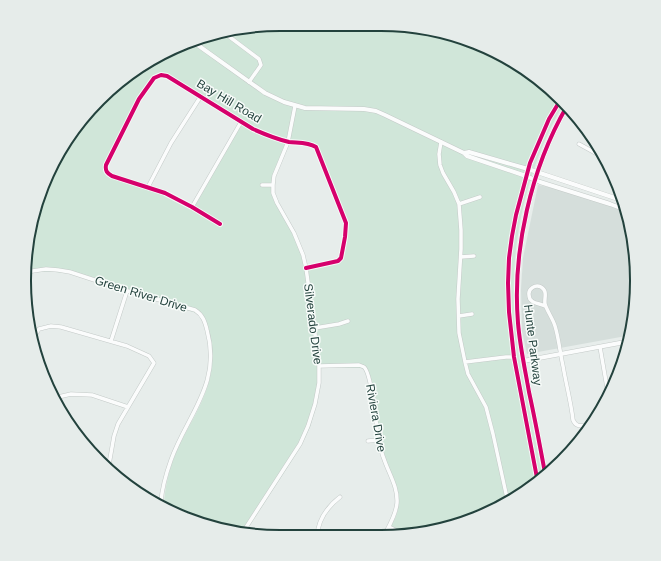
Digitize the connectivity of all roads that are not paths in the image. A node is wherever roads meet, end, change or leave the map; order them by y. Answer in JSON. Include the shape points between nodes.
{"nodes":[{"id":1,"x":229,"y":37,"type":"edge"},
{"id":2,"x":198,"y":45,"type":"edge"},
{"id":3,"x":249,"y":82,"type":"junction"},
{"id":4,"x":201,"y":96,"type":"junction"},
{"id":5,"x":558,"y":105,"type":"edge"},
{"id":6,"x":295,"y":106,"type":"junction"},
{"id":7,"x":564,"y":111,"type":"edge"},
{"id":8,"x":241,"y":122,"type":"junction"},
{"id":9,"x":288,"y":142,"type":"junction"},
{"id":10,"x":441,"y":142,"type":"junction"},
{"id":11,"x":579,"y":144,"type":"dead end"},
{"id":12,"x":464,"y":153,"type":"junction"},
{"id":13,"x":595,"y":153,"type":"edge"},
{"id":14,"x":528,"y":169,"type":"junction"},
{"id":15,"x":538,"y":172,"type":"junction"},
{"id":16,"x":526,"y":176,"type":"junction"},
{"id":17,"x":536,"y":179,"type":"junction"},
{"id":18,"x":273,"y":185,"type":"junction"},
{"id":19,"x":262,"y":186,"type":"dead end"},
{"id":20,"x":148,"y":187,"type":"junction"},
{"id":21,"x":480,"y":197,"type":"dead end"},
{"id":22,"x":616,"y":198,"type":"edge"},
{"id":23,"x":459,"y":204,"type":"junction"},
{"id":24,"x":192,"y":207,"type":"junction"},
{"id":25,"x":619,"y":207,"type":"edge"},
{"id":26,"x":220,"y":224,"type":"dead end"},
{"id":27,"x":461,"y":256,"type":"junction"},
{"id":28,"x":474,"y":256,"type":"dead end"},
{"id":29,"x":306,"y":268,"type":"junction"},
{"id":30,"x":32,"y":271,"type":"edge"},
{"id":31,"x":127,"y":290,"type":"junction"},
{"id":32,"x":545,"y":306,"type":"junction"},
{"id":33,"x":472,"y":314,"type":"dead end"},
{"id":34,"x":459,"y":316,"type":"junction"},
{"id":35,"x":348,"y":321,"type":"dead end"},
{"id":36,"x":315,"y":328,"type":"junction"},
{"id":37,"x":37,"y":332,"type":"edge"},
{"id":38,"x":111,"y":341,"type":"junction"},
{"id":39,"x":622,"y":343,"type":"edge"},
{"id":40,"x":600,"y":347,"type":"junction"},
{"id":41,"x":560,"y":354,"type":"junction"},
{"id":42,"x":514,"y":357,"type":"junction"},
{"id":43,"x":523,"y":361,"type":"junction"},
{"id":44,"x":465,"y":362,"type":"junction"},
{"id":45,"x":319,"y":366,"type":"junction"},
{"id":46,"x":607,"y":385,"type":"edge"},
{"id":47,"x":60,"y":397,"type":"edge"},
{"id":48,"x":128,"y":407,"type":"junction"},
{"id":49,"x":583,"y":425,"type":"edge"},
{"id":50,"x":379,"y":440,"type":"junction"},
{"id":51,"x":368,"y":441,"type":"dead end"},
{"id":52,"x":109,"y":462,"type":"edge"},
{"id":53,"x":544,"y":469,"type":"edge"},
{"id":54,"x":536,"y":475,"type":"edge"},
{"id":55,"x":507,"y":496,"type":"edge"},
{"id":56,"x":340,"y":497,"type":"dead end"},
{"id":57,"x":162,"y":500,"type":"edge"},
{"id":58,"x":389,"y":527,"type":"joint"},
{"id":59,"x":246,"y":528,"type":"edge"},
{"id":60,"x":393,"y":529,"type":"edge"},
{"id":61,"x":318,"y":530,"type":"edge"}],
"edges":[{"from":1,"to":3,"type":"street","via":[[259,59],[261,65]]},
{"from":2,"to":3,"type":"street"},
{"from":3,"to":6,"type":"street","via":[[274,98]]},
{"from":4,"to":8,"type":"street","name":"Bay Hill Road"},
{"from":4,"to":20,"type":"street","via":[[171,143]]},
{"from":4,"to":20,"type":"street","name":"Bay Hill Road","via":[[168,76],[161,75],[154,78],[139,99],[106,165],[106,170],[112,176]]},
{"from":5,"to":14,"type":"main road","name":"Hunte Parkway"},
{"from":6,"to":9,"type":"street","name":"Silverado Drive"},
{"from":6,"to":10,"type":"street","via":[[376,111]]},
{"from":7,"to":15,"type":"main road","name":"Hunte Parkway"},
{"from":8,"to":9,"type":"street","name":"Bay Hill Road"},
{"from":8,"to":24,"type":"street"},
{"from":9,"to":18,"type":"street","name":"Silverado Drive","via":[[274,176]]},
{"from":9,"to":29,"type":"street","name":"Bay Hill Road","via":[[311,144],[316,147],[346,223],[341,258],[338,261]]},
{"from":10,"to":12,"type":"street"},
{"from":10,"to":23,"type":"street","via":[[440,165]]},
{"from":11,"to":13,"type":"street"},
{"from":12,"to":14,"type":"street","via":[[469,152]]},
{"from":12,"to":16,"type":"street"},
{"from":14,"to":15,"type":"street"},
{"from":14,"to":16,"type":"main road","name":"Hunte Parkway"},
{"from":15,"to":17,"type":"main road","name":"Hunte Parkway"},
{"from":15,"to":22,"type":"street"},
{"from":16,"to":17,"type":"street"},
{"from":16,"to":42,"type":"main road","name":"Hunte Parkway","via":[[509,258],[509,312]]},
{"from":17,"to":25,"type":"street"},
{"from":17,"to":43,"type":"main road","name":"Hunte Parkway","via":[[524,224],[518,274],[518,323]]},
{"from":18,"to":19,"type":"street"},
{"from":18,"to":29,"type":"street","name":"Silverado Drive","via":[[273,193],[294,233]]},
{"from":20,"to":24,"type":"street"},
{"from":21,"to":23,"type":"street"},
{"from":23,"to":27,"type":"street"},
{"from":24,"to":26,"type":"street"},
{"from":27,"to":28,"type":"street"},
{"from":27,"to":34,"type":"street"},
{"from":29,"to":36,"type":"street","name":"Silverado Drive"},
{"from":30,"to":31,"type":"street","name":"Green River Drive","via":[[46,269],[64,271]]},
{"from":31,"to":38,"type":"street"},
{"from":31,"to":57,"type":"street","name":"Green River Drive","via":[[198,312],[204,319],[210,340],[208,376],[200,402],[171,460]]},
{"from":32,"to":32,"type":"street","via":[[543,288],[532,287],[528,294],[530,300]]},
{"from":32,"to":41,"type":"street","via":[[556,328]]},
{"from":33,"to":34,"type":"street"},
{"from":34,"to":44,"type":"street","via":[[459,333]]},
{"from":35,"to":36,"type":"street"},
{"from":36,"to":45,"type":"street","name":"Silverado Drive"},
{"from":37,"to":38,"type":"street","via":[[39,329],[61,326]]},
{"from":38,"to":48,"type":"street","via":[[149,356],[154,363]]},
{"from":39,"to":40,"type":"street"},
{"from":40,"to":41,"type":"street"},
{"from":40,"to":46,"type":"street"},
{"from":41,"to":43,"type":"street"},
{"from":41,"to":49,"type":"street","via":[[574,424]]},
{"from":42,"to":44,"type":"street"},
{"from":42,"to":54,"type":"main road","name":"Hunte Parkway"},
{"from":43,"to":53,"type":"main road","name":"Hunte Parkway"},
{"from":44,"to":55,"type":"street","via":[[468,374],[486,407]]},
{"from":45,"to":50,"type":"street","name":"Riviera Drive","via":[[364,367],[370,381]]},
{"from":45,"to":59,"type":"street","name":"Silverado Drive","via":[[318,390],[306,433]]},
{"from":47,"to":48,"type":"street","via":[[72,394],[92,395]]},
{"from":48,"to":52,"type":"street","via":[[115,432]]},
{"from":50,"to":51,"type":"street"},
{"from":50,"to":58,"type":"street","name":"Riviera Drive","via":[[383,459],[397,494],[395,512]]},
{"from":56,"to":61,"type":"street","via":[[324,513]]},
{"from":58,"to":60,"type":"street"}]}
